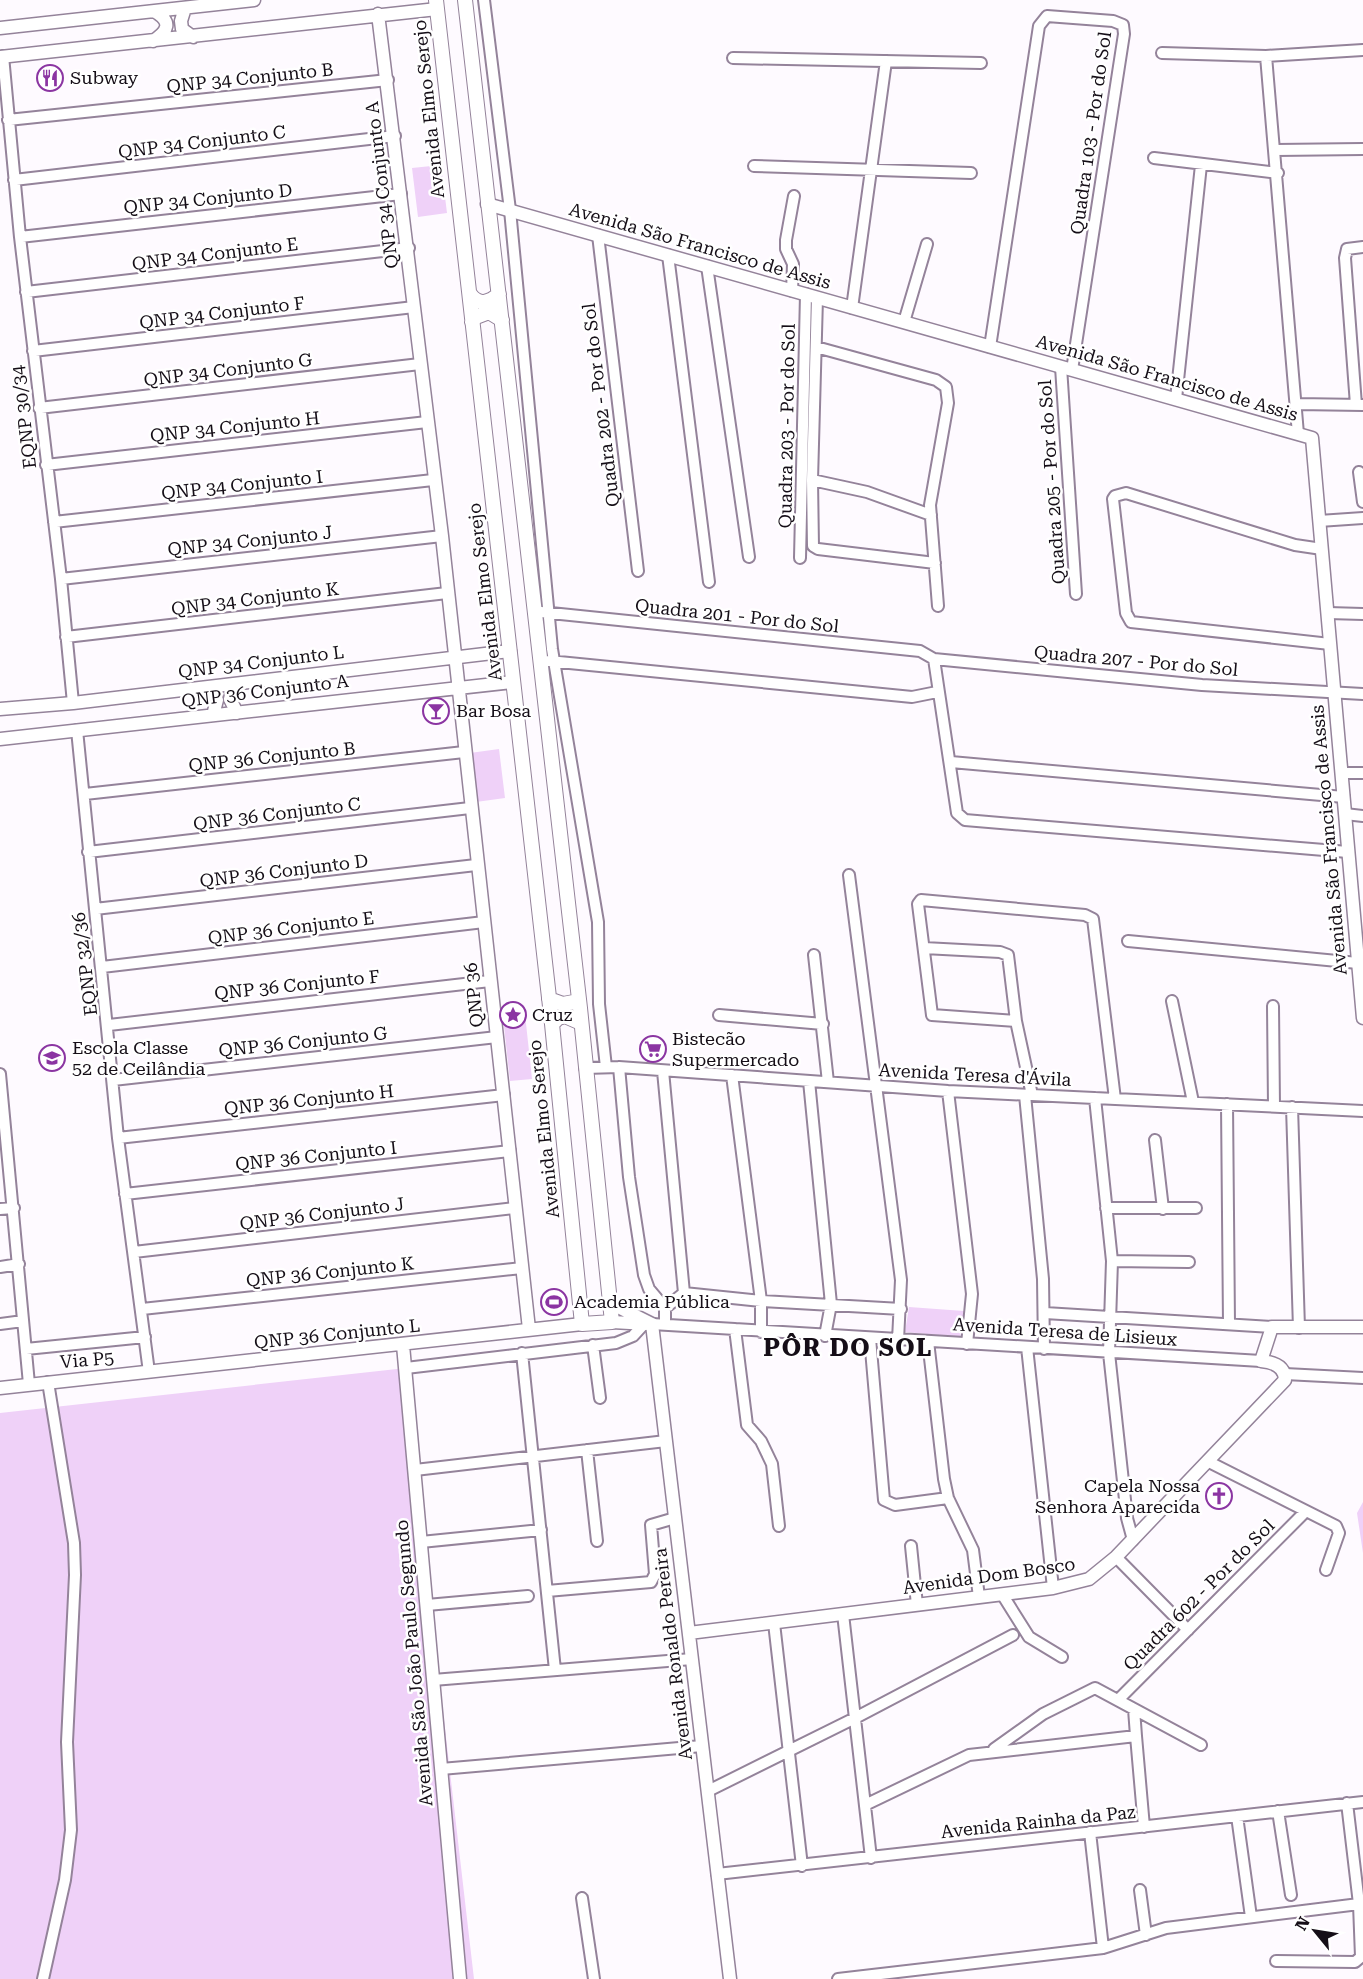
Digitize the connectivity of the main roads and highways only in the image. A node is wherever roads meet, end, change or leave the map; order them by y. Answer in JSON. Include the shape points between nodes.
{"nodes":[{"id":1,"x":465,"y":0,"type":"edge"},
{"id":2,"x":436,"y":5,"type":"edge"},
{"id":3,"x":470,"y":294,"type":"junction"},
{"id":4,"x":499,"y":294,"type":"junction"},
{"id":5,"x":502,"y":320,"type":"junction"},
{"id":6,"x":472,"y":322,"type":"junction"},
{"id":7,"x":549,"y":999,"type":"junction"},
{"id":8,"x":579,"y":1001,"type":"junction"},
{"id":9,"x":581,"y":1023,"type":"junction"},
{"id":10,"x":552,"y":1024,"type":"junction"}],
"edges":[{"from":1,"to":4,"type":"main road"},
{"from":2,"to":3,"type":"main road","name":"Avenida Elmo Serejo"},
{"from":3,"to":4,"type":"main road","via":[[479,302]]},
{"from":3,"to":6,"type":"main road","name":"Avenida Elmo Serejo"},
{"from":4,"to":5,"type":"main road"},
{"from":5,"to":6,"type":"main road","via":[[489,312],[476,316]]},
{"from":5,"to":8,"type":"main road","via":[[542,613]]},
{"from":6,"to":7,"type":"main road","name":"Avenida Elmo Serejo"},
{"from":7,"to":8,"type":"main road","via":[[562,1004]]},
{"from":7,"to":10,"type":"main road","name":"Avenida Elmo Serejo"},
{"from":8,"to":9,"type":"main road"},
{"from":9,"to":10,"type":"main road","via":[[565,1016]]},
{"from":9,"to":10,"type":"main road","name":"Avenida Elmo Serejo","via":[[612,1322],[582,1324]]}]}
